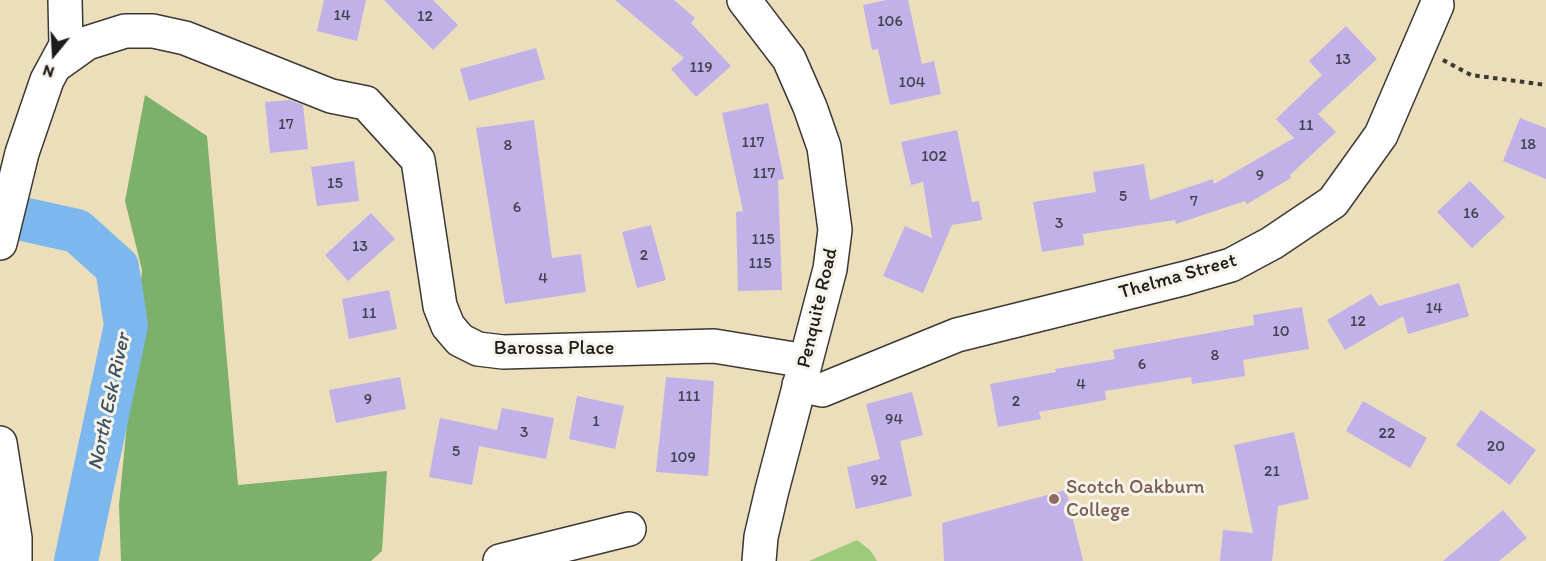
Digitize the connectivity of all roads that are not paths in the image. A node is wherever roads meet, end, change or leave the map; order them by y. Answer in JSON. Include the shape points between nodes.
{"nodes":[{"id":1,"x":65,"y":0,"type":"edge"},
{"id":2,"x":744,"y":0,"type":"edge"},
{"id":3,"x":1437,"y":5,"type":"dead end"},
{"id":4,"x":59,"y":63,"type":"junction"},
{"id":5,"x":0,"y":243,"type":"edge"},
{"id":6,"x":802,"y":373,"type":"junction"},
{"id":7,"x":0,"y":442,"type":"edge"},
{"id":8,"x":629,"y":529,"type":"dead end"},
{"id":9,"x":15,"y":561,"type":"edge"},
{"id":10,"x":500,"y":561,"type":"edge"},
{"id":11,"x":759,"y":561,"type":"edge"}],
"edges":[{"from":1,"to":4,"type":"street","via":[[66,45]]},
{"from":2,"to":6,"type":"street","name":"Penquite Road","via":[[789,59],[824,147],[835,230],[830,269]]},
{"from":3,"to":6,"type":"street","name":"Thelma Street","via":[[1381,135],[1333,202],[1272,243],[1231,265],[1208,272],[957,335],[822,390]]},
{"from":4,"to":5,"type":"street","via":[[47,80],[22,153]]},
{"from":4,"to":6,"type":"street","name":"Barossa Place","via":[[87,43],[125,31],[153,31],[185,38],[331,96],[366,103],[418,160],[440,306],[448,326],[460,340],[478,348],[503,352],[714,346]]},
{"from":6,"to":11,"type":"street","name":"Penquite Road","via":[[761,537]]},
{"from":7,"to":9,"type":"street","via":[[14,528]]},
{"from":8,"to":10,"type":"street"}]}
